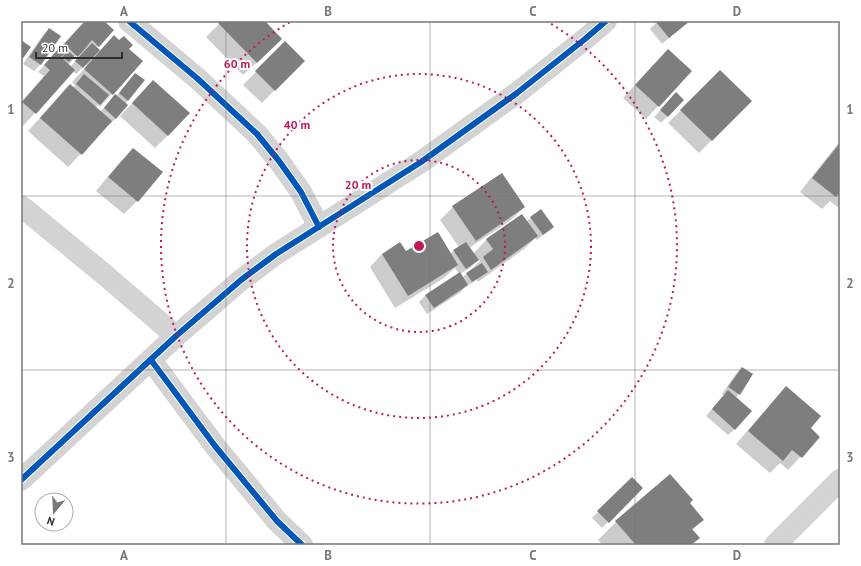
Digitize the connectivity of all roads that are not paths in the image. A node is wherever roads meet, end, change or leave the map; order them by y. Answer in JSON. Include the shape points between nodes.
{"nodes":[{"id":1,"x":129,"y":21,"type":"edge"},
{"id":2,"x":606,"y":21,"type":"edge"},
{"id":3,"x":21,"y":206,"type":"edge"},
{"id":4,"x":319,"y":227,"type":"junction"},
{"id":5,"x":176,"y":336,"type":"junction"},
{"id":6,"x":151,"y":360,"type":"junction"},
{"id":7,"x":21,"y":480,"type":"edge"},
{"id":8,"x":840,"y":480,"type":"edge"},
{"id":9,"x":302,"y":545,"type":"edge"},
{"id":10,"x":775,"y":545,"type":"edge"}],
"edges":[{"from":1,"to":4,"type":"street","via":[[198,79],[257,134],[301,192]]},
{"from":2,"to":4,"type":"street","via":[[517,93],[421,162]]},
{"from":3,"to":5,"type":"street"},
{"from":4,"to":5,"type":"street","via":[[247,276]]},
{"from":5,"to":6,"type":"street"},
{"from":6,"to":7,"type":"street"},
{"from":6,"to":9,"type":"street","via":[[215,446],[277,521]]},
{"from":8,"to":10,"type":"street"}]}
